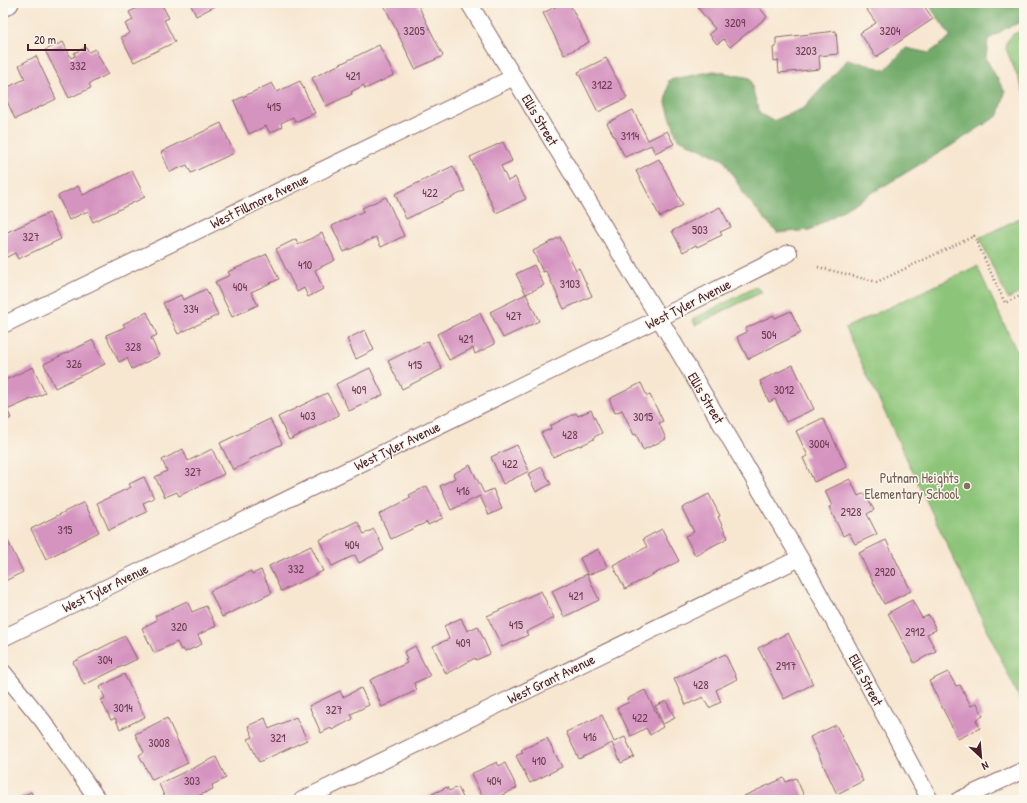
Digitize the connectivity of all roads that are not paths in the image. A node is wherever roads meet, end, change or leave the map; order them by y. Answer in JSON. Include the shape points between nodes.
{"nodes":[{"id":1,"x":8,"y":3,"type":"edge"},
{"id":2,"x":469,"y":3,"type":"edge"},
{"id":3,"x":3,"y":6,"type":"edge"},
{"id":4,"x":514,"y":77,"type":"junction"},
{"id":5,"x":789,"y":253,"type":"dead end"},
{"id":6,"x":659,"y":318,"type":"junction"},
{"id":7,"x":3,"y":326,"type":"edge"},
{"id":8,"x":800,"y":558,"type":"junction"},
{"id":9,"x":3,"y":638,"type":"edge"},
{"id":10,"x":3,"y":672,"type":"edge"},
{"id":11,"x":1024,"y":770,"type":"edge"},
{"id":12,"x":98,"y":800,"type":"edge"},
{"id":13,"x":302,"y":800,"type":"edge"},
{"id":14,"x":930,"y":800,"type":"edge"},
{"id":15,"x":959,"y":800,"type":"edge"}],
"edges":[{"from":1,"to":3,"type":"street"},
{"from":2,"to":4,"type":"street","name":"Ellis Street"},
{"from":4,"to":6,"type":"street","name":"Ellis Street"},
{"from":4,"to":7,"type":"street","name":"West Fillmore Avenue"},
{"from":5,"to":6,"type":"street","name":"West Tyler Avenue"},
{"from":6,"to":8,"type":"street","name":"Ellis Street"},
{"from":6,"to":9,"type":"street","name":"West Tyler Avenue"},
{"from":8,"to":13,"type":"street","name":"West Grant Avenue"},
{"from":8,"to":14,"type":"street","name":"Ellis Street"},
{"from":10,"to":12,"type":"street","via":[[43,720]]},
{"from":11,"to":15,"type":"street"}]}
